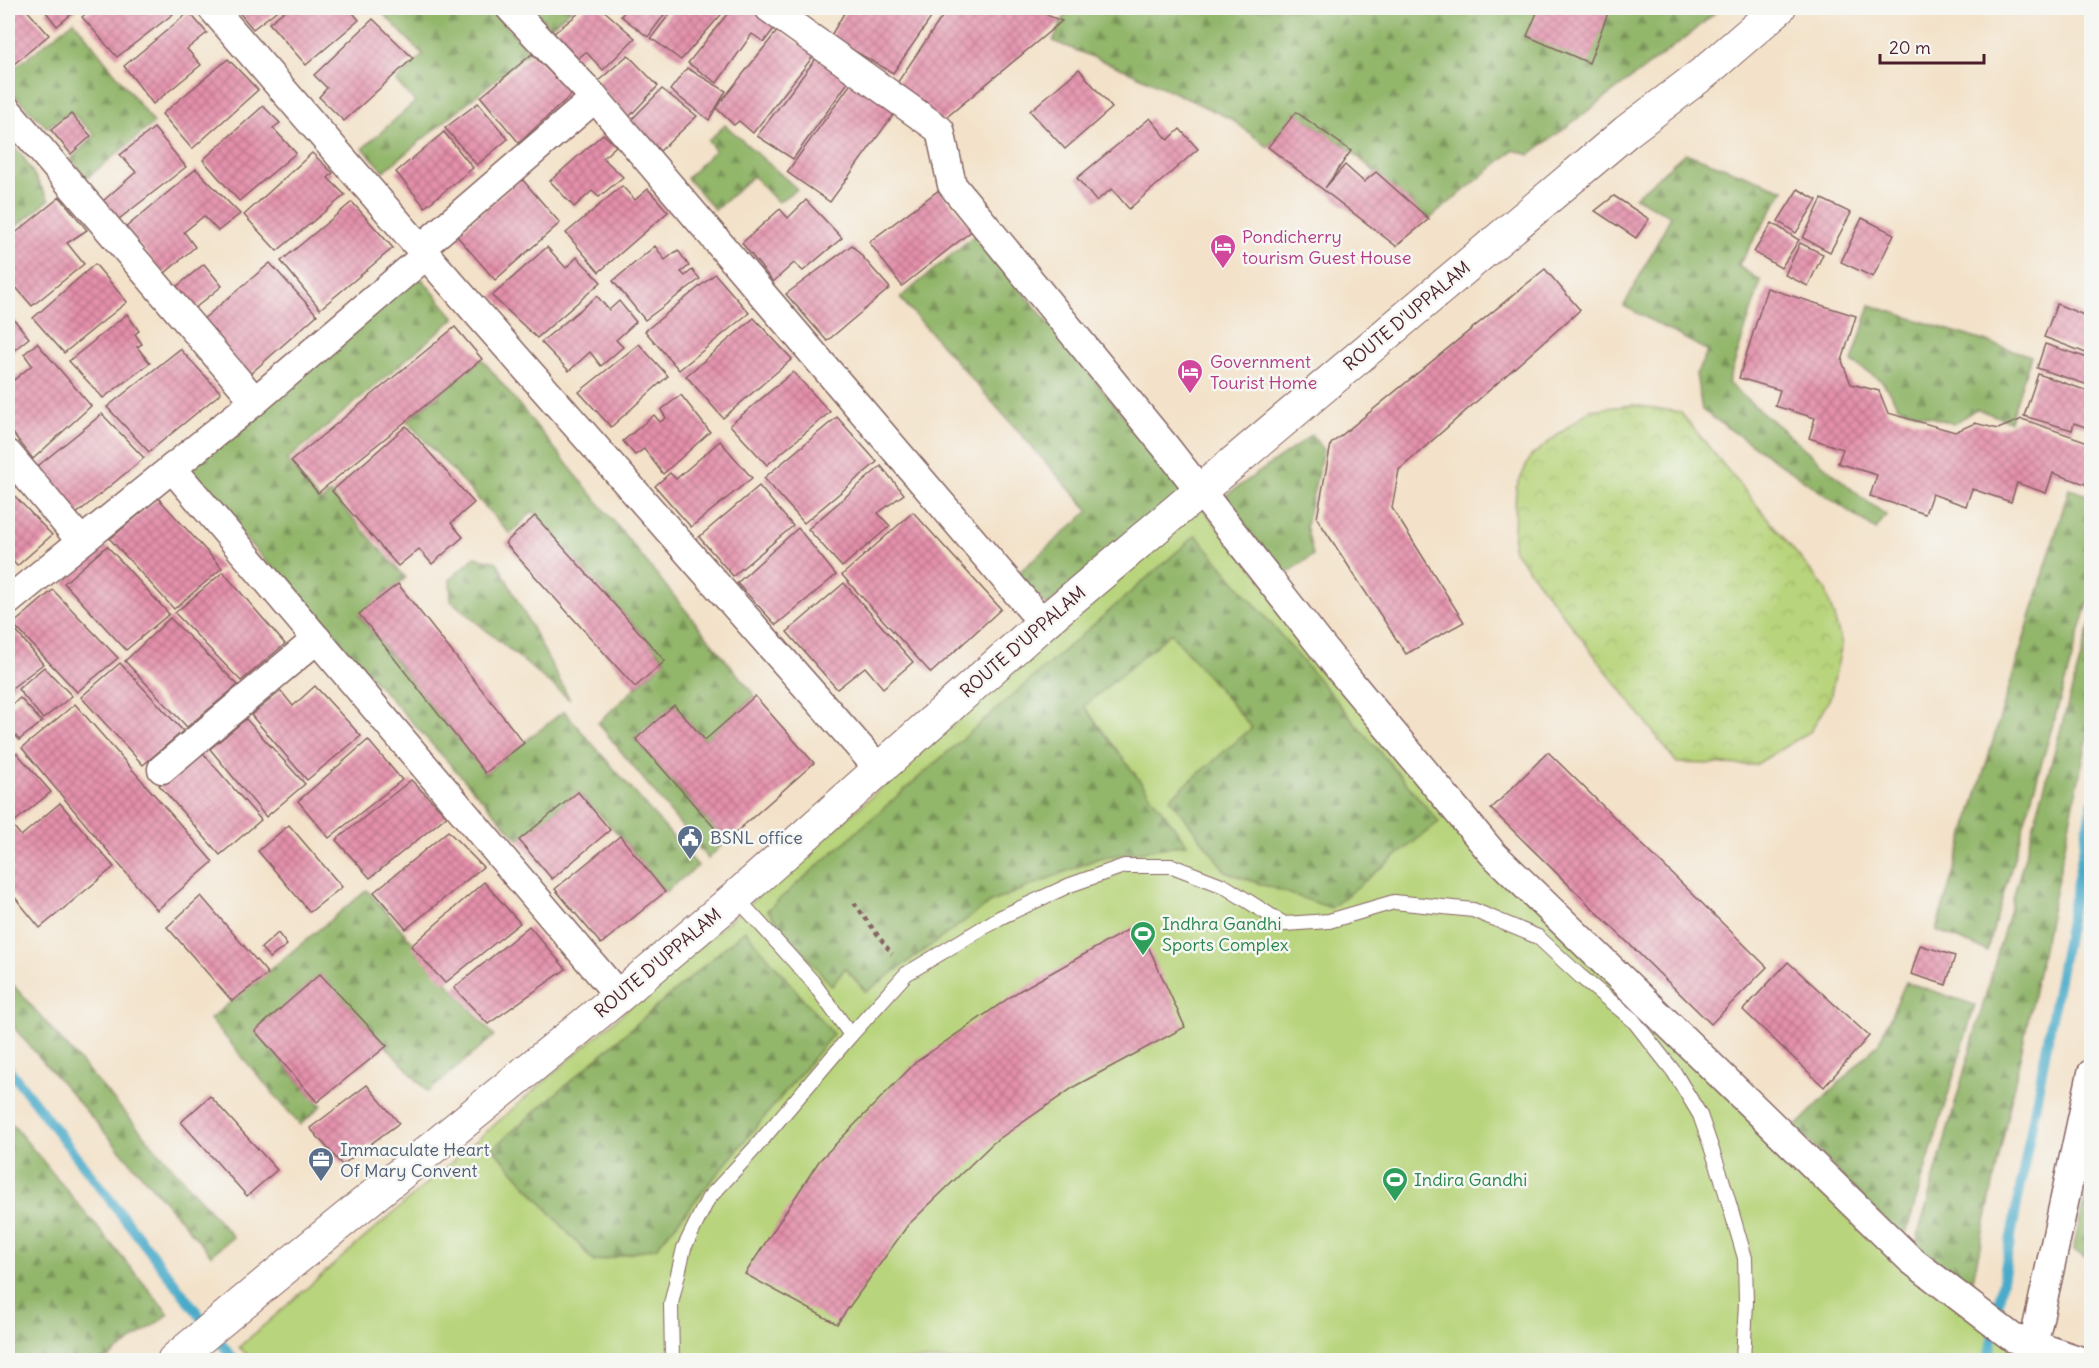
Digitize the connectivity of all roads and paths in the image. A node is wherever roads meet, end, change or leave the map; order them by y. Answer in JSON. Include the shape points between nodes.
{"nodes":[{"id":1,"x":212,"y":8,"type":"edge"},
{"id":2,"x":510,"y":8,"type":"edge"},
{"id":3,"x":769,"y":8,"type":"edge"},
{"id":4,"x":1779,"y":8,"type":"edge"},
{"id":5,"x":595,"y":98,"type":"junction"},
{"id":6,"x":8,"y":111,"type":"edge"},
{"id":7,"x":424,"y":251,"type":"junction"},
{"id":8,"x":255,"y":401,"type":"junction"},
{"id":9,"x":8,"y":454,"type":"edge"},
{"id":10,"x":172,"y":468,"type":"junction"},
{"id":11,"x":1200,"y":491,"type":"junction"},
{"id":12,"x":80,"y":540,"type":"junction"},
{"id":13,"x":8,"y":601,"type":"edge"},
{"id":14,"x":1043,"y":623,"type":"junction"},
{"id":15,"x":317,"y":639,"type":"junction"},
{"id":16,"x":162,"y":769,"type":"dead end"},
{"id":17,"x":879,"y":769,"type":"junction"},
{"id":18,"x":736,"y":897,"type":"junction"},
{"id":19,"x":854,"y":903,"type":"dead end"},
{"id":20,"x":906,"y":974,"type":"junction"},
{"id":21,"x":619,"y":996,"type":"junction"},
{"id":22,"x":851,"y":1035,"type":"junction"},
{"id":23,"x":2091,"y":1073,"type":"edge"},
{"id":24,"x":2032,"y":1353,"type":"edge"},
{"id":25,"x":174,"y":1360,"type":"edge"},
{"id":26,"x":672,"y":1360,"type":"edge"},
{"id":27,"x":1743,"y":1360,"type":"edge"},
{"id":28,"x":2078,"y":1360,"type":"edge"}],
"edges":[{"from":1,"to":7,"type":"street"},
{"from":2,"to":5,"type":"street"},
{"from":3,"to":11,"type":"street","via":[[940,130],[952,185]]},
{"from":4,"to":11,"type":"main road","name":"ROUTE D'UPPALAM"},
{"from":5,"to":7,"type":"street"},
{"from":5,"to":14,"type":"street"},
{"from":6,"to":8,"type":"street"},
{"from":7,"to":8,"type":"street"},
{"from":7,"to":17,"type":"street"},
{"from":8,"to":10,"type":"street"},
{"from":9,"to":12,"type":"street"},
{"from":10,"to":12,"type":"street"},
{"from":10,"to":15,"type":"street"},
{"from":11,"to":14,"type":"main road","name":"ROUTE D'UPPALAM"},
{"from":11,"to":24,"type":"street","via":[[1492,854],[1911,1260]]},
{"from":12,"to":13,"type":"street"},
{"from":14,"to":17,"type":"main road","name":"ROUTE D'UPPALAM"},
{"from":15,"to":16,"type":"street"},
{"from":15,"to":21,"type":"street"},
{"from":17,"to":18,"type":"main road","name":"ROUTE D'UPPALAM"},
{"from":18,"to":21,"type":"main road","name":"ROUTE D'UPPALAM"},
{"from":18,"to":22,"type":"lane","via":[[812,981]]},
{"from":19,"to":20,"type":"path"},
{"from":20,"to":22,"type":"lane"},
{"from":20,"to":27,"type":"lane","via":[[1001,917],[1070,885],[1124,866],[1172,866],[1224,886],[1284,924],[1329,921],[1394,902],[1473,910],[1538,937],[1633,1020],[1674,1072],[1700,1115],[1745,1258]]},
{"from":21,"to":25,"type":"main road","name":"ROUTE D'UPPALAM"},
{"from":22,"to":26,"type":"lane","via":[[708,1199],[684,1248],[671,1304]]},
{"from":23,"to":24,"type":"street"},
{"from":24,"to":28,"type":"street"}]}
